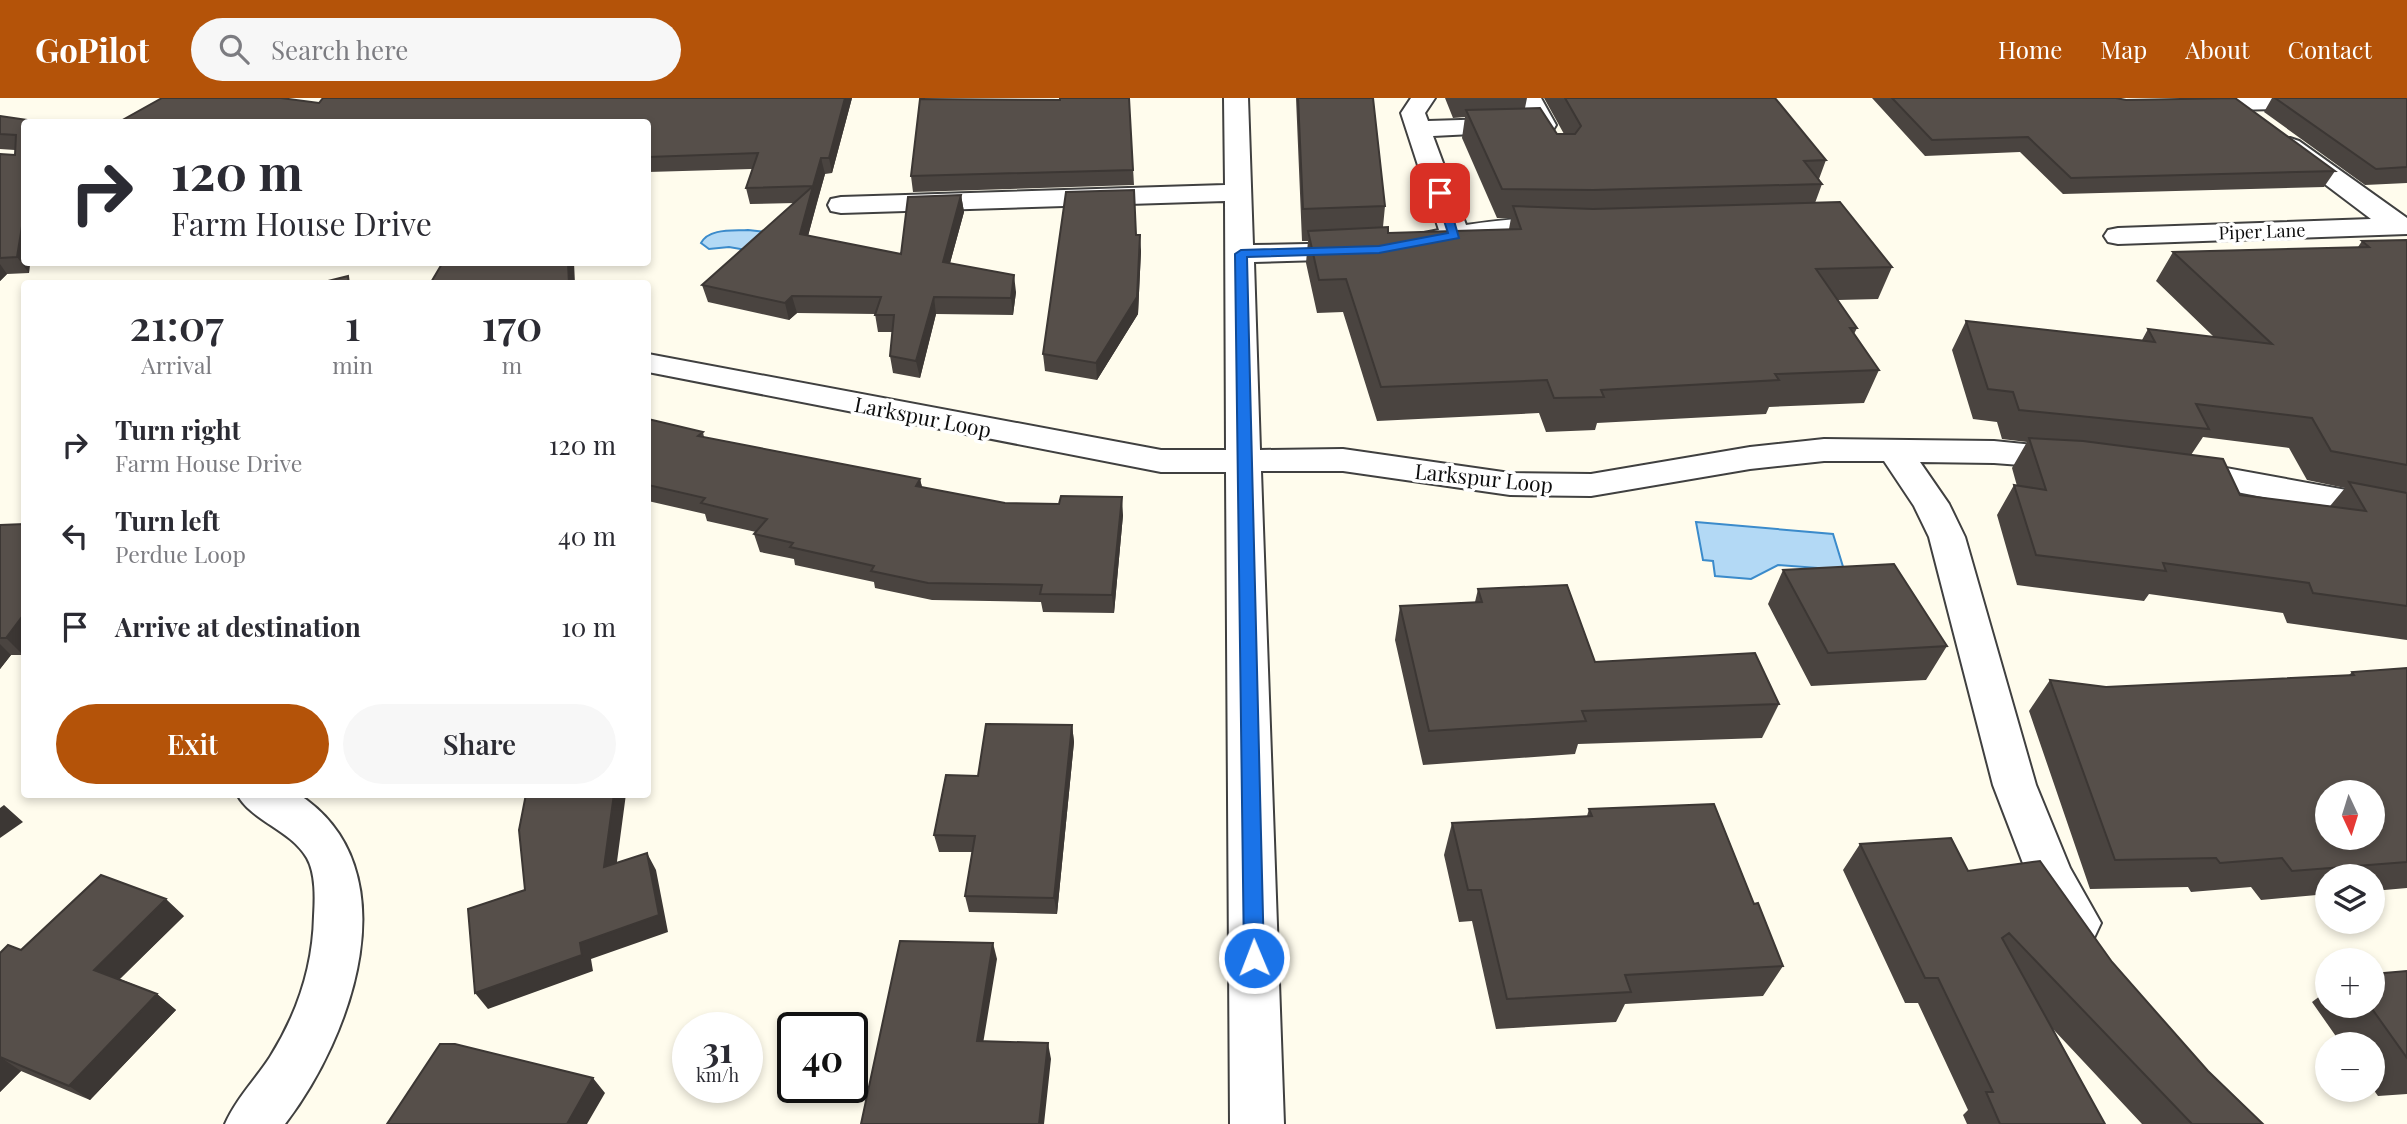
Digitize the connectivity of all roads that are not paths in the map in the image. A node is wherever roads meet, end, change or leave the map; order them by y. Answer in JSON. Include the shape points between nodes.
{"nodes":[{"id":1,"x":1236,"y":98,"type":"edge"},
{"id":2,"x":1423,"y":98,"type":"edge"},
{"id":3,"x":1529,"y":98,"type":"edge"},
{"id":4,"x":2342,"y":100,"type":"edge"},
{"id":5,"x":2232,"y":103,"type":"junction"},
{"id":6,"x":2169,"y":105,"type":"edge"},
{"id":7,"x":1418,"y":129,"type":"junction"},
{"id":8,"x":1240,"y":193,"type":"junction"},
{"id":9,"x":841,"y":205,"type":"dead end"},
{"id":10,"x":2403,"y":226,"type":"edge"},
{"id":11,"x":1586,"y":230,"type":"edge"},
{"id":12,"x":1455,"y":235,"type":"junction"},
{"id":13,"x":2118,"y":236,"type":"dead end"},
{"id":14,"x":1241,"y":254,"type":"junction"},
{"id":15,"x":651,"y":364,"type":"edge"},
{"id":16,"x":1893,"y":449,"type":"junction"},
{"id":17,"x":1244,"y":460,"type":"junction"},
{"id":18,"x":2105,"y":461,"type":"edge"},
{"id":19,"x":2144,"y":466,"type":"edge"},
{"id":20,"x":2407,"y":513,"type":"edge"},
{"id":21,"x":268,"y":798,"type":"edge"},
{"id":22,"x":2098,"y":953,"type":"edge"},
{"id":23,"x":252,"y":1124,"type":"edge"},
{"id":24,"x":1257,"y":1124,"type":"edge"}],
"edges":[{"from":1,"to":8,"type":"street"},
{"from":2,"to":7,"type":"street","via":[[1413,110]]},
{"from":3,"to":7,"type":"street","via":[[1549,135]]},
{"from":4,"to":5,"type":"street"},
{"from":5,"to":6,"type":"street"},
{"from":5,"to":10,"type":"street"},
{"from":7,"to":12,"type":"street"},
{"from":8,"to":9,"type":"street"},
{"from":8,"to":14,"type":"street"},
{"from":10,"to":13,"type":"street","name":"Piper Lane"},
{"from":11,"to":12,"type":"street","via":[[1517,227]]},
{"from":12,"to":14,"type":"street","via":[[1391,247]]},
{"from":14,"to":17,"type":"street"},
{"from":15,"to":17,"type":"street","name":"Larkspur Loop","via":[[1151,459]]},
{"from":16,"to":17,"type":"street","name":"Larkspur Loop","via":[[1786,453],[1565,486],[1510,484],[1343,460]]},
{"from":16,"to":18,"type":"street","name":"Larkspur Loop"},
{"from":16,"to":22,"type":"street","via":[[1931,504],[1947,537],[2031,827],[2058,893]]},
{"from":17,"to":24,"type":"street"},
{"from":19,"to":20,"type":"street"},
{"from":21,"to":23,"type":"street","via":[[312,831],[331,858],[339,922],[323,1005],[289,1074]]}]}
